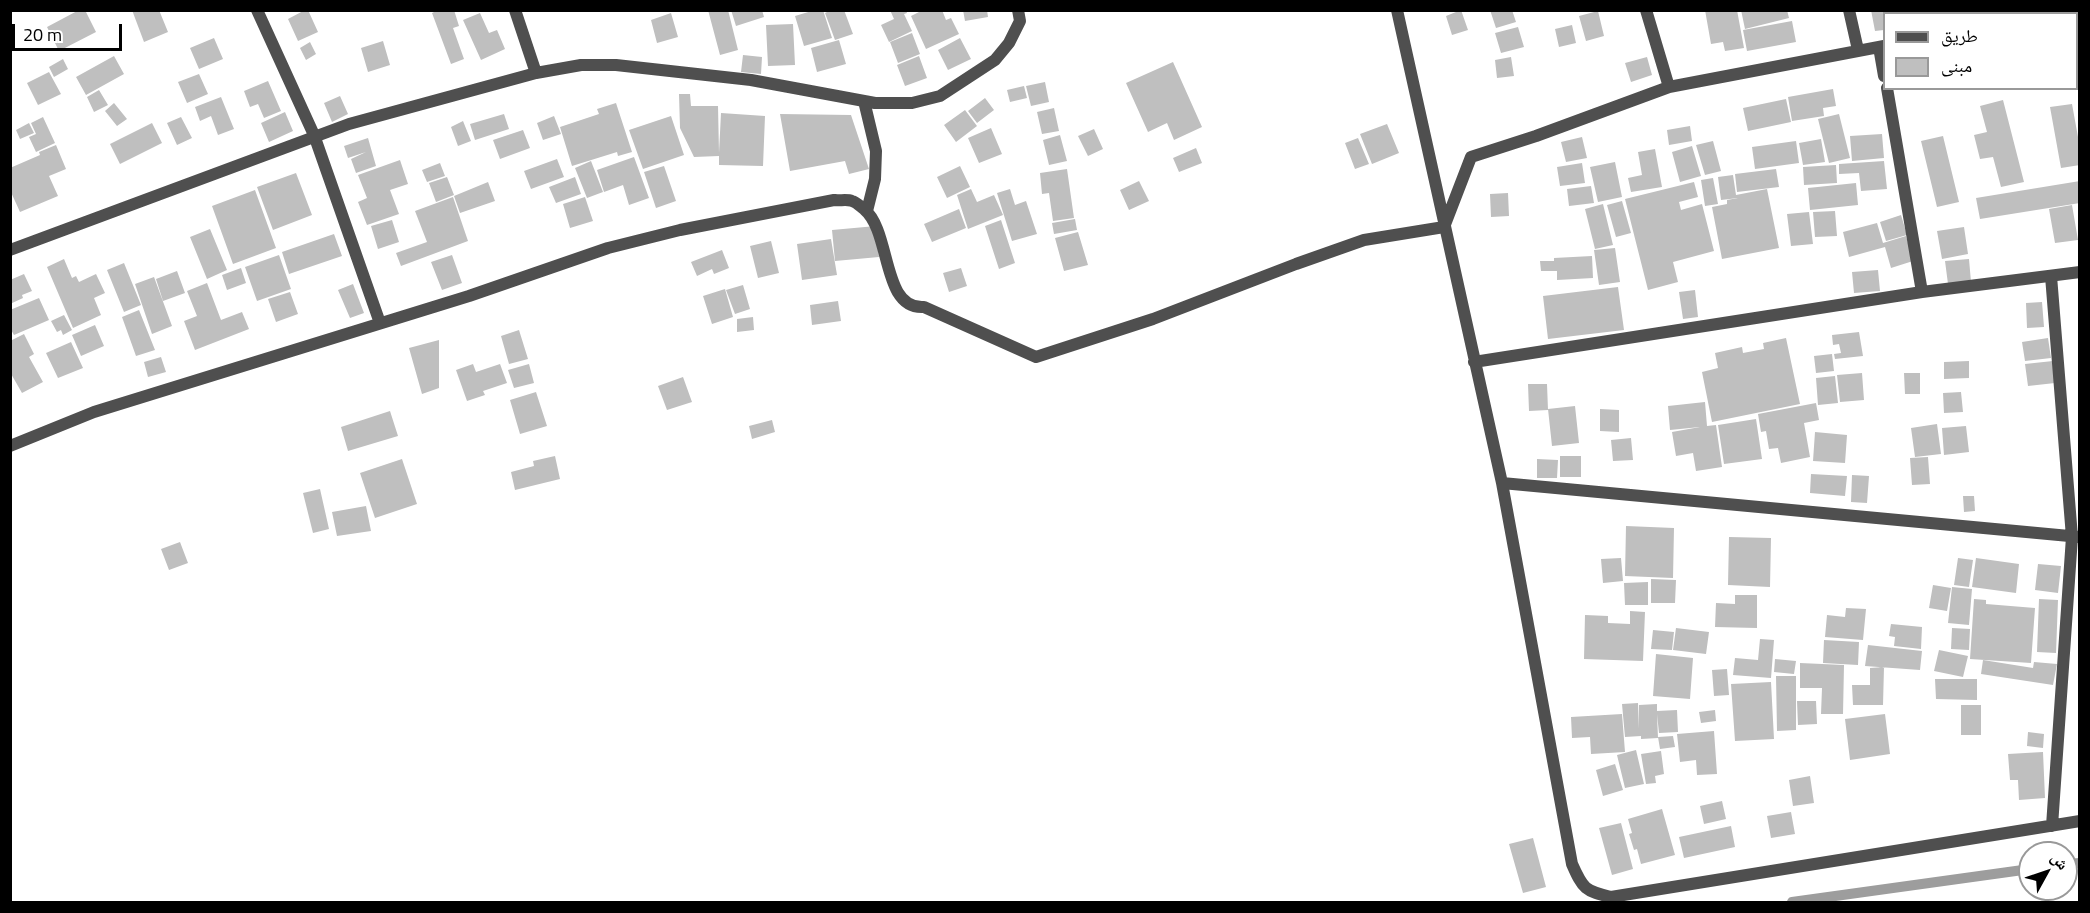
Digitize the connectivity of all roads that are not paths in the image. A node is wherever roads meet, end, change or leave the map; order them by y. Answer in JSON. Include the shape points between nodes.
{"nodes":[{"id":1,"x":257,"y":10,"type":"edge"},
{"id":2,"x":515,"y":10,"type":"edge"},
{"id":3,"x":1018,"y":10,"type":"edge"},
{"id":4,"x":1397,"y":10,"type":"edge"},
{"id":5,"x":1646,"y":10,"type":"edge"},
{"id":6,"x":1849,"y":10,"type":"edge"},
{"id":7,"x":1882,"y":46,"type":"edge"},
{"id":8,"x":1858,"y":50,"type":"junction"},
{"id":9,"x":1883,"y":61,"type":"edge"},
{"id":10,"x":536,"y":74,"type":"junction"},
{"id":11,"x":1669,"y":87,"type":"junction"},
{"id":12,"x":1887,"y":90,"type":"edge"},
{"id":13,"x":864,"y":101,"type":"junction"},
{"id":14,"x":314,"y":135,"type":"junction"},
{"id":15,"x":867,"y":211,"type":"junction"},
{"id":16,"x":1444,"y":227,"type":"junction"},
{"id":17,"x":10,"y":250,"type":"edge"},
{"id":18,"x":2079,"y":272,"type":"edge"},
{"id":19,"x":2051,"y":276,"type":"junction"},
{"id":20,"x":1922,"y":292,"type":"junction"},
{"id":21,"x":380,"y":323,"type":"junction"},
{"id":22,"x":1474,"y":362,"type":"junction"},
{"id":23,"x":10,"y":446,"type":"edge"},
{"id":24,"x":1502,"y":483,"type":"junction"},
{"id":25,"x":2076,"y":537,"type":"edge"},
{"id":26,"x":2079,"y":821,"type":"edge"},
{"id":27,"x":2052,"y":826,"type":"junction"}],
"edges":[{"from":1,"to":14,"type":"street"},
{"from":2,"to":10,"type":"street"},
{"from":3,"to":13,"type":"street","via":[[1020,21],[1009,44],[995,60],[940,96],[912,103]]},
{"from":4,"to":16,"type":"street"},
{"from":5,"to":11,"type":"street"},
{"from":6,"to":8,"type":"street"},
{"from":7,"to":8,"type":"street"},
{"from":7,"to":9,"type":"street"},
{"from":8,"to":11,"type":"street"},
{"from":10,"to":13,"type":"street","via":[[581,65],[616,65],[751,80]]},
{"from":10,"to":14,"type":"street"},
{"from":11,"to":16,"type":"street","via":[[1471,157]]},
{"from":12,"to":20,"type":"street"},
{"from":13,"to":15,"type":"street","via":[[876,151],[875,179]]},
{"from":14,"to":17,"type":"street"},
{"from":14,"to":21,"type":"street"},
{"from":15,"to":16,"type":"street","via":[[878,228],[896,292],[904,302],[1036,357],[1153,319],[1364,240]]},
{"from":15,"to":21,"type":"street","via":[[853,201],[834,200],[680,230],[608,249]]},
{"from":16,"to":22,"type":"street"},
{"from":18,"to":19,"type":"street"},
{"from":19,"to":20,"type":"street"},
{"from":19,"to":25,"type":"street"},
{"from":20,"to":22,"type":"street"},
{"from":21,"to":23,"type":"street","via":[[94,412]]},
{"from":22,"to":24,"type":"street"},
{"from":24,"to":25,"type":"street"},
{"from":24,"to":27,"type":"street","via":[[1572,864],[1580,883],[1591,893],[1611,897]]},
{"from":25,"to":27,"type":"street"},
{"from":26,"to":27,"type":"street"}]}
